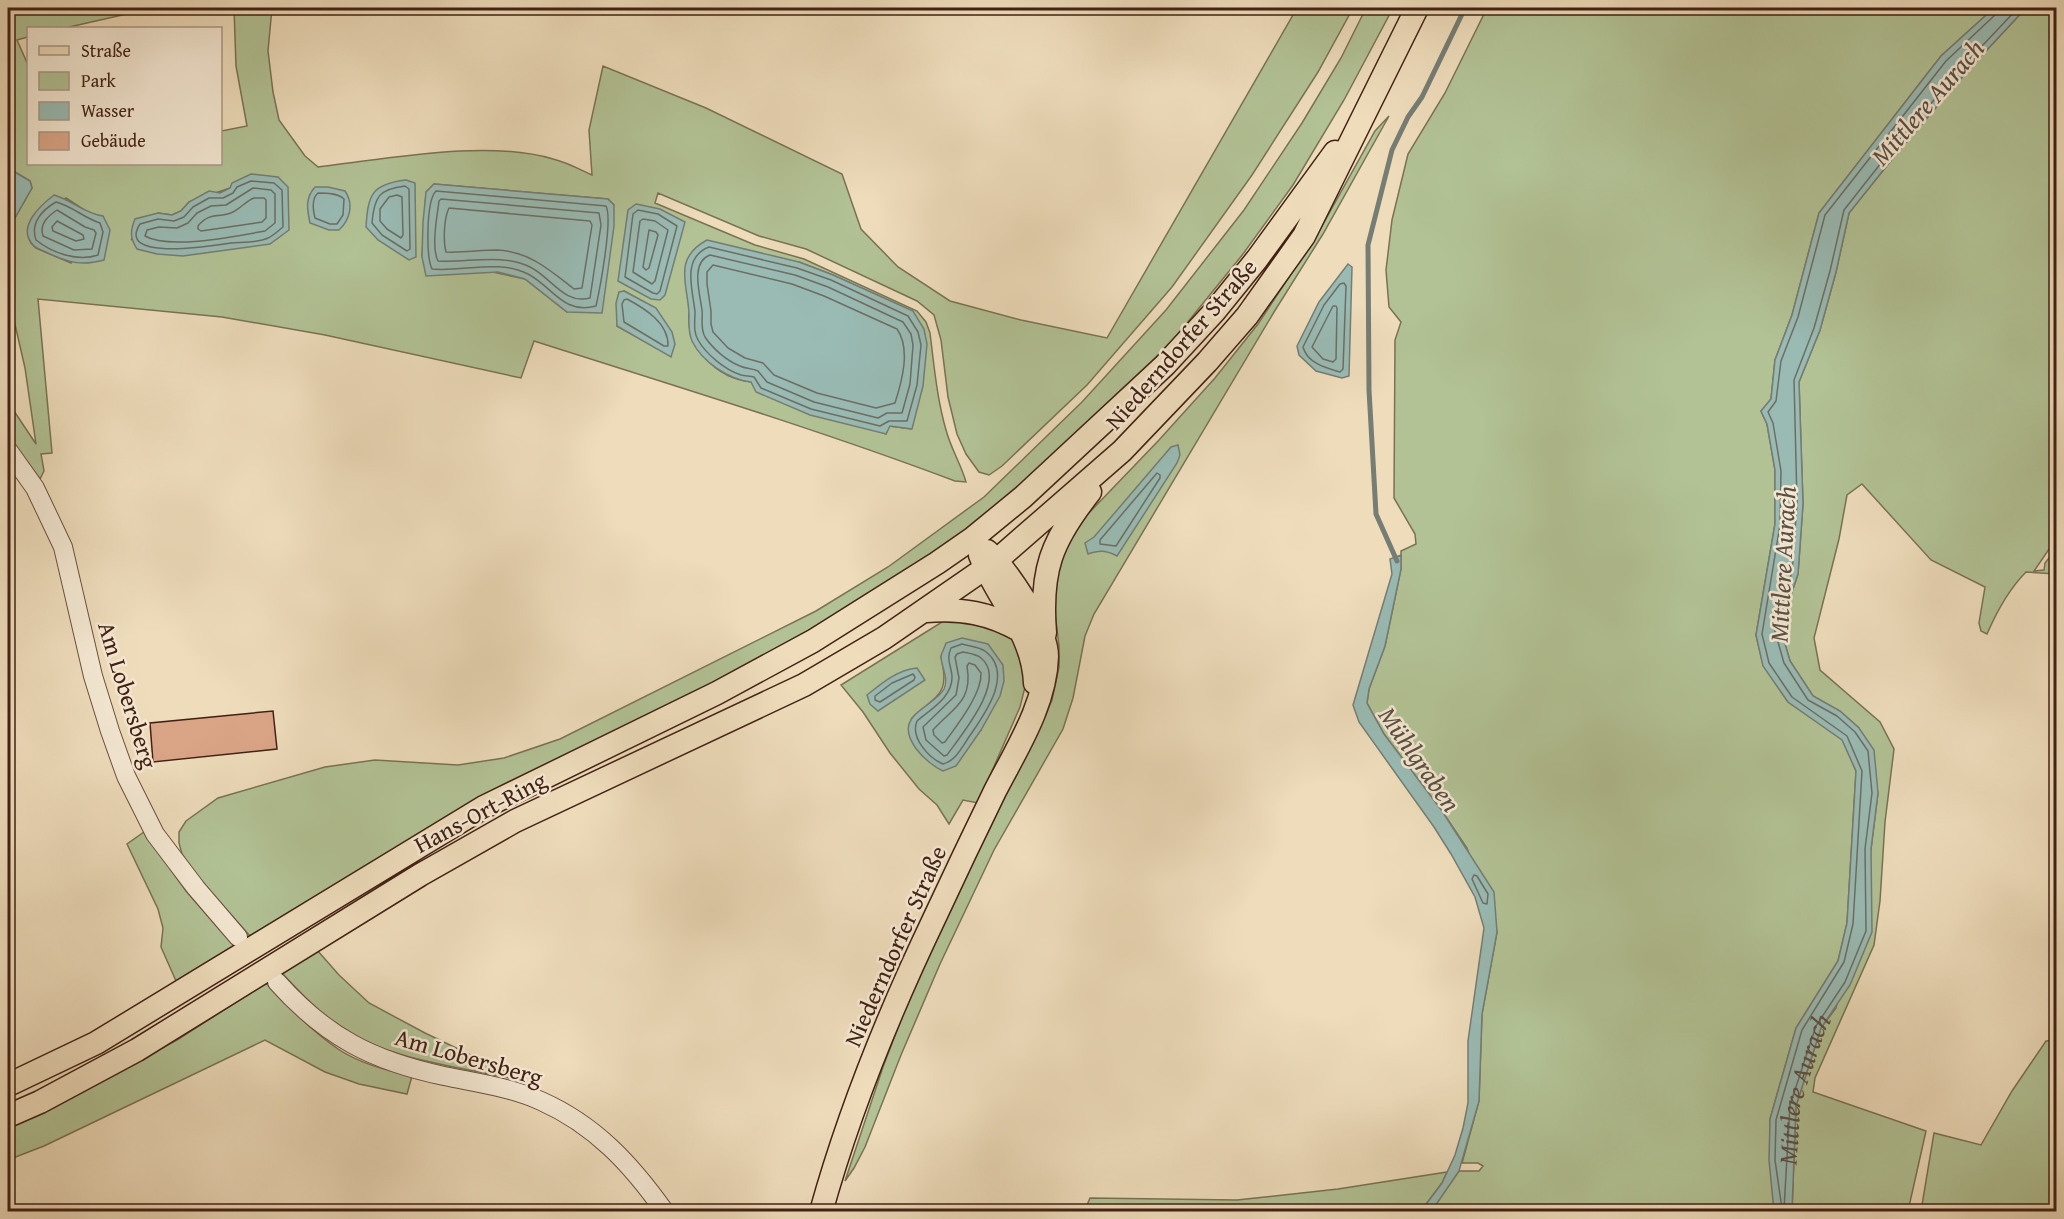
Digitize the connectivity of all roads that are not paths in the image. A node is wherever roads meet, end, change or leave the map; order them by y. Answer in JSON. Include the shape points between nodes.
{"nodes":[{"id":1,"x":1417,"y":8,"type":"edge"},
{"id":2,"x":1375,"y":94,"type":"junction"},
{"id":3,"x":8,"y":450,"type":"edge"},
{"id":4,"x":1122,"y":451,"type":"junction"},
{"id":5,"x":973,"y":538,"type":"junction"},
{"id":6,"x":991,"y":565,"type":"junction"},
{"id":7,"x":926,"y":611,"type":"junction"},
{"id":8,"x":1021,"y":631,"type":"junction"},
{"id":9,"x":1047,"y":647,"type":"junction"},
{"id":10,"x":1034,"y":708,"type":"junction"},
{"id":11,"x":238,"y":937,"type":"dead end"},
{"id":12,"x":277,"y":982,"type":"dead end"},
{"id":13,"x":8,"y":1085,"type":"edge"},
{"id":14,"x":8,"y":1116,"type":"edge"},
{"id":15,"x":665,"y":1212,"type":"edge"},
{"id":16,"x":821,"y":1212,"type":"edge"}],
"edges":[{"from":1,"to":2,"type":"main road","name":"Niederndorfer Straße"},
{"from":2,"to":4,"type":"main road","name":"Niederndorfer Straße","via":[[1326,195],[1283,268],[1231,335]]},
{"from":2,"to":5,"type":"main road","name":"Niederndorfer Straße","via":[[1306,193],[1214,312],[1112,416]]},
{"from":3,"to":11,"type":"street","name":"Am Lobersberg","via":[[35,488],[63,547],[93,676],[126,776],[155,834]]},
{"from":4,"to":6,"type":"main road","name":"Niederndorfer Straße"},
{"from":4,"to":9,"type":"main road","via":[[1080,505],[1053,549],[1043,592]]},
{"from":5,"to":6,"type":"main road","name":"Niederndorfer Straße"},
{"from":5,"to":13,"type":"main road","name":"Hans-Ort-Ring","via":[[813,641],[717,693],[484,807],[96,1043]]},
{"from":6,"to":7,"type":"main road","name":"Hans-Ort-Ring"},
{"from":6,"to":8,"type":"main road","name":"Niederndorfer Straße"},
{"from":6,"to":9,"type":"main road","name":"Niederndorfer Straße","via":[[1036,621]]},
{"from":7,"to":8,"type":"main road","via":[[980,613]]},
{"from":7,"to":14,"type":"main road","name":"Hans-Ort-Ring","via":[[804,685],[515,821],[420,875],[137,1050]]},
{"from":8,"to":10,"type":"main road","name":"Niederndorfer Straße","via":[[1035,671]]},
{"from":9,"to":10,"type":"main road","name":"Niederndorfer Straße","via":[[1044,680]]},
{"from":10,"to":16,"type":"main road","name":"Niederndorfer Straße","via":[[932,921],[891,1017],[841,1145]]},
{"from":12,"to":15,"type":"street","name":"Am Lobersberg","via":[[300,1008],[357,1047],[403,1065],[501,1087],[540,1100],[569,1116],[605,1141],[628,1164]]}]}
